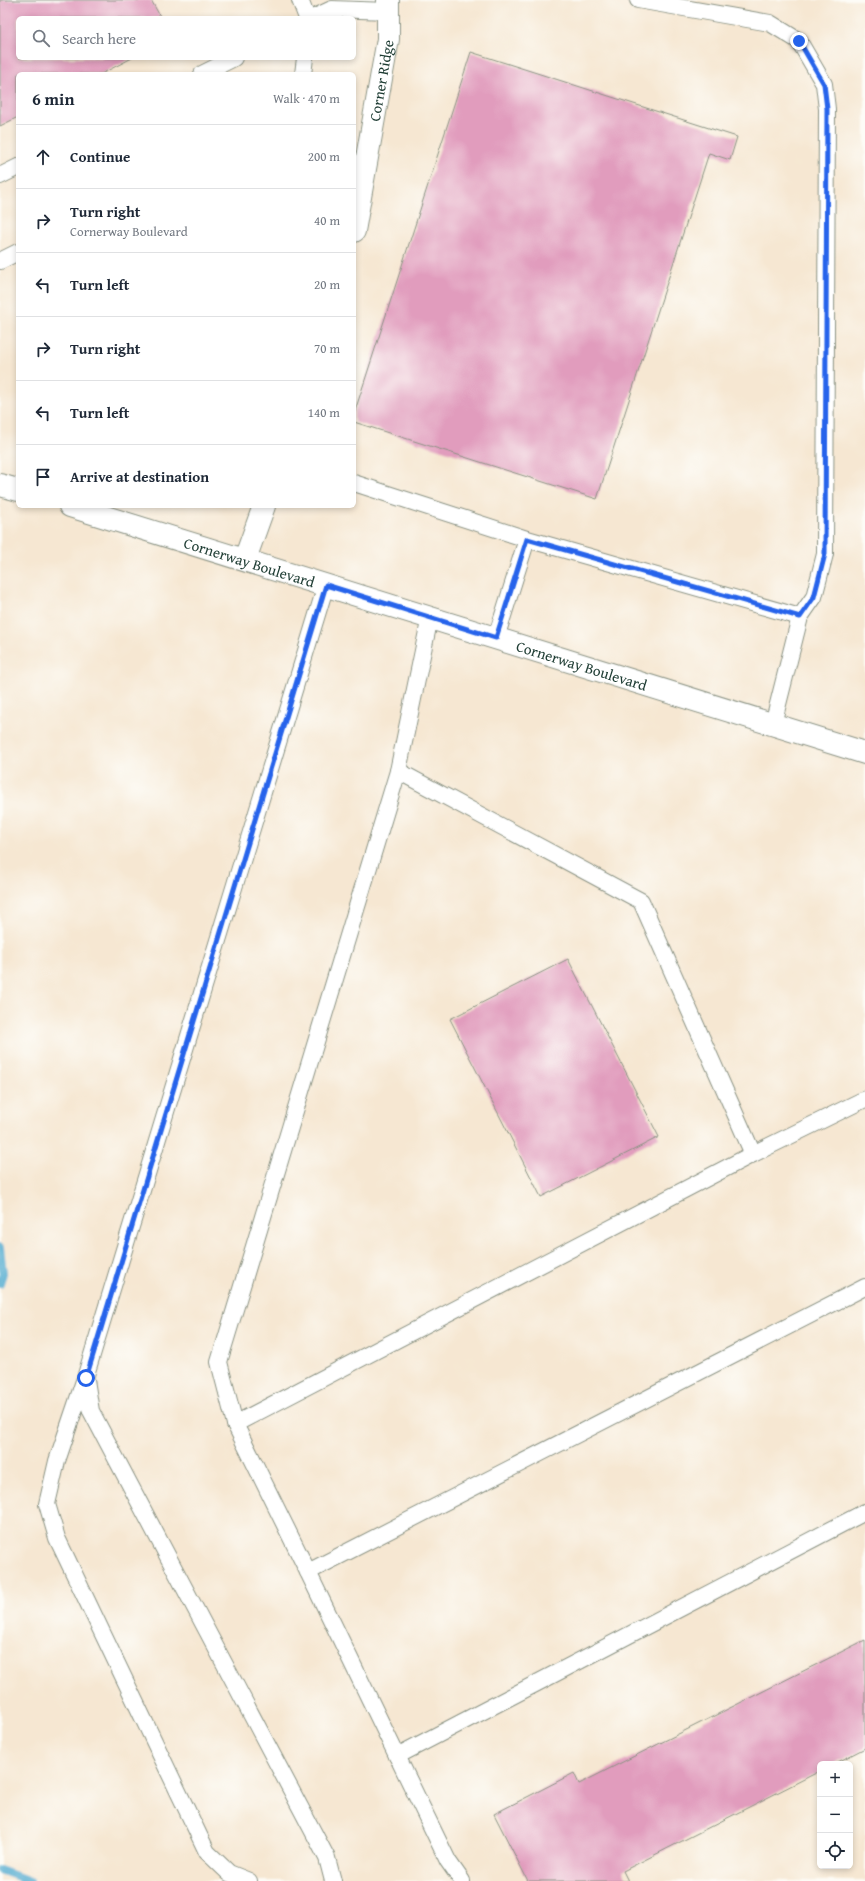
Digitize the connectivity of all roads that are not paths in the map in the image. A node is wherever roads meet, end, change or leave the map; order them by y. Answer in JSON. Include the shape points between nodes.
{"nodes":[{"id":1,"x":300,"y":0,"type":"edge"},
{"id":2,"x":638,"y":0,"type":"edge"},
{"id":3,"x":388,"y":6,"type":"edge"},
{"id":4,"x":306,"y":16,"type":"edge"},
{"id":5,"x":317,"y":16,"type":"edge"},
{"id":6,"x":230,"y":60,"type":"edge"},
{"id":7,"x":305,"y":60,"type":"edge"},
{"id":8,"x":206,"y":72,"type":"edge"},
{"id":9,"x":303,"y":72,"type":"edge"},
{"id":10,"x":16,"y":168,"type":"edge"},
{"id":11,"x":0,"y":176,"type":"edge"},
{"id":12,"x":356,"y":220,"type":"edge"},
{"id":13,"x":16,"y":253,"type":"edge"},
{"id":14,"x":0,"y":261,"type":"edge"},
{"id":15,"x":356,"y":484,"type":"edge"},
{"id":16,"x":0,"y":485,"type":"edge"},
{"id":17,"x":16,"y":489,"type":"edge"},
{"id":18,"x":76,"y":508,"type":"edge"},
{"id":19,"x":263,"y":508,"type":"edge"},
{"id":20,"x":527,"y":539,"type":"junction"},
{"id":21,"x":245,"y":560,"type":"junction"},
{"id":22,"x":326,"y":585,"type":"junction"},
{"id":23,"x":430,"y":617,"type":"junction"},
{"id":24,"x":800,"y":617,"type":"junction"},
{"id":25,"x":496,"y":638,"type":"junction"},
{"id":26,"x":773,"y":724,"type":"junction"},
{"id":27,"x":865,"y":753,"type":"edge"},
{"id":28,"x":398,"y":771,"type":"junction"},
{"id":29,"x":865,"y":1100,"type":"edge"},
{"id":30,"x":753,"y":1154,"type":"junction"},
{"id":31,"x":865,"y":1287,"type":"edge"},
{"id":32,"x":86,"y":1378,"type":"junction"},
{"id":33,"x":235,"y":1424,"type":"junction"},
{"id":34,"x":865,"y":1512,"type":"edge"},
{"id":35,"x":308,"y":1572,"type":"junction"},
{"id":36,"x":397,"y":1756,"type":"junction"},
{"id":37,"x":249,"y":1881,"type":"edge"},
{"id":38,"x":333,"y":1881,"type":"edge"},
{"id":39,"x":462,"y":1881,"type":"edge"}],
"edges":[{"from":1,"to":4,"type":"lane"},
{"from":2,"to":24,"type":"lane","via":[[770,23],[799,41],[824,84],[827,109],[825,554],[814,597]]},
{"from":3,"to":5,"type":"lane","via":[[332,8]]},
{"from":3,"to":12,"type":"street","name":"Corner Ridge","via":[[388,39]]},
{"from":6,"to":8,"type":"lane"},
{"from":7,"to":9,"type":"lane"},
{"from":10,"to":11,"type":"lane"},
{"from":13,"to":14,"type":"lane"},
{"from":15,"to":20,"type":"lane"},
{"from":16,"to":17,"type":"street"},
{"from":18,"to":21,"type":"street","name":"Cornerway Boulevard"},
{"from":19,"to":21,"type":"street"},
{"from":20,"to":24,"type":"lane"},
{"from":20,"to":25,"type":"lane"},
{"from":21,"to":22,"type":"street","name":"Cornerway Boulevard"},
{"from":22,"to":23,"type":"street","name":"Cornerway Boulevard"},
{"from":22,"to":32,"type":"lane"},
{"from":23,"to":25,"type":"street","name":"Cornerway Boulevard"},
{"from":23,"to":28,"type":"lane"},
{"from":24,"to":26,"type":"lane"},
{"from":25,"to":26,"type":"street","name":"Cornerway Boulevard"},
{"from":26,"to":27,"type":"street","name":"Cornerway Boulevard"},
{"from":28,"to":30,"type":"lane","via":[[641,901]]},
{"from":28,"to":33,"type":"lane","via":[[219,1362]]},
{"from":29,"to":30,"type":"lane"},
{"from":30,"to":33,"type":"lane"},
{"from":31,"to":35,"type":"lane"},
{"from":32,"to":37,"type":"lane","via":[[57,1461],[47,1504],[57,1538],[207,1852],[228,1873]]},
{"from":32,"to":38,"type":"lane","via":[[91,1411],[327,1858]]},
{"from":33,"to":35,"type":"lane"},
{"from":34,"to":36,"type":"lane"},
{"from":35,"to":36,"type":"lane"},
{"from":36,"to":39,"type":"lane","via":[[448,1861]]}]}
